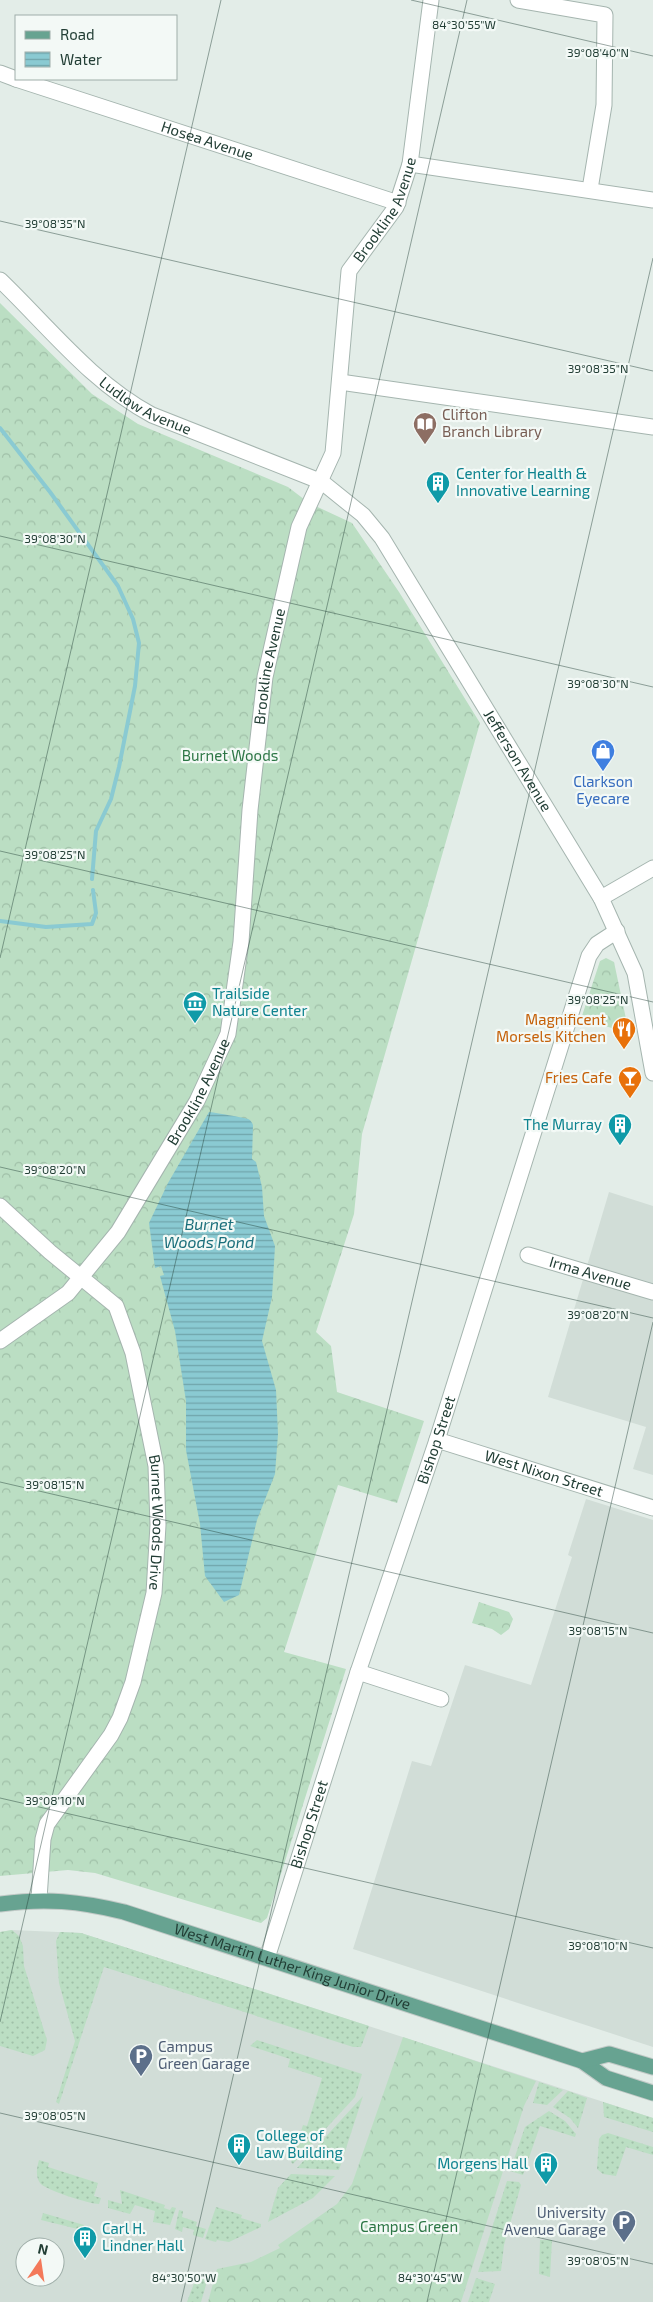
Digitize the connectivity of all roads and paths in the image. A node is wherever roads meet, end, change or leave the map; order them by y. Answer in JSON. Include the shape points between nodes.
{"nodes":[{"id":1,"x":431,"y":0,"type":"edge"},
{"id":2,"x":518,"y":0,"type":"edge"},
{"id":3,"x":0,"y":73,"type":"edge"},
{"id":4,"x":15,"y":79,"type":"edge"},
{"id":5,"x":19,"y":80,"type":"edge"},
{"id":6,"x":410,"y":164,"type":"junction"},
{"id":7,"x":590,"y":190,"type":"junction"},
{"id":8,"x":653,"y":200,"type":"edge"},
{"id":9,"x":398,"y":203,"type":"junction"},
{"id":10,"x":0,"y":280,"type":"edge"},
{"id":11,"x":340,"y":382,"type":"junction"},
{"id":12,"x":653,"y":427,"type":"edge"},
{"id":13,"x":322,"y":482,"type":"junction"},
{"id":14,"x":653,"y":868,"type":"edge"},
{"id":15,"x":601,"y":898,"type":"junction"},
{"id":16,"x":617,"y":932,"type":"junction"},
{"id":17,"x":653,"y":1073,"type":"edge"},
{"id":18,"x":0,"y":1206,"type":"edge"},
{"id":19,"x":528,"y":1255,"type":"dead end"},
{"id":20,"x":83,"y":1278,"type":"junction"},
{"id":21,"x":653,"y":1292,"type":"edge"},
{"id":22,"x":0,"y":1341,"type":"edge"},
{"id":23,"x":437,"y":1440,"type":"junction"},
{"id":24,"x":653,"y":1508,"type":"edge"},
{"id":25,"x":358,"y":1672,"type":"junction"},
{"id":26,"x":441,"y":1699,"type":"dead end"},
{"id":27,"x":40,"y":1899,"type":"junction"},
{"id":28,"x":0,"y":1904,"type":"edge"},
{"id":29,"x":267,"y":1958,"type":"junction"},
{"id":30,"x":582,"y":2060,"type":"junction"},
{"id":31,"x":653,"y":2067,"type":"edge"},
{"id":32,"x":653,"y":2094,"type":"edge"}],
"edges":[{"from":1,"to":6,"type":"street","name":"Brookline Avenue"},
{"from":2,"to":7,"type":"street","via":[[606,15],[604,105]]},
{"from":3,"to":4,"type":"street","name":"Hosea Avenue"},
{"from":5,"to":9,"type":"street","name":"Hosea Avenue"},
{"from":6,"to":7,"type":"street"},
{"from":6,"to":9,"type":"street","name":"Brookline Avenue"},
{"from":7,"to":8,"type":"street"},
{"from":9,"to":11,"type":"street","name":"Brookline Avenue","via":[[349,271]]},
{"from":10,"to":13,"type":"street","name":"Ludlow Avenue","via":[[107,385],[129,402]]},
{"from":11,"to":12,"type":"street"},
{"from":11,"to":13,"type":"street","name":"Brookline Avenue","via":[[333,453]]},
{"from":13,"to":15,"type":"street","name":"Jefferson Avenue","via":[[363,515],[382,538]]},
{"from":13,"to":20,"type":"street","name":"Brookline Avenue","via":[[299,527],[265,677],[250,810],[241,942],[228,1034],[205,1086],[146,1188]]},
{"from":14,"to":15,"type":"street"},
{"from":15,"to":16,"type":"street","name":"Jefferson Avenue"},
{"from":16,"to":17,"type":"street","name":"Jefferson Avenue","via":[[635,974]]},
{"from":16,"to":23,"type":"street","name":"Bishop Street","via":[[597,944],[590,956]]},
{"from":18,"to":20,"type":"street","name":"Burnet Woods Drive"},
{"from":19,"to":21,"type":"street","name":"Irma Avenue"},
{"from":20,"to":22,"type":"street","name":"Brookline Avenue","via":[[68,1293]]},
{"from":20,"to":27,"type":"street","name":"Burnet Woods Drive","via":[[116,1306],[133,1353],[156,1466],[157,1556],[150,1618],[120,1718],[95,1760],[48,1824],[43,1839]]},
{"from":23,"to":24,"type":"street","name":"West Nixon Street"},
{"from":23,"to":25,"type":"street","name":"Bishop Street"},
{"from":25,"to":26,"type":"street"},
{"from":25,"to":29,"type":"street","name":"Bishop Street"},
{"from":27,"to":28,"type":"main road","name":"West Martin Luther King Junior Drive"},
{"from":27,"to":29,"type":"main road","name":"West Martin Luther King Junior Drive","via":[[85,1902],[124,1912]]},
{"from":29,"to":30,"type":"main road","name":"West Martin Luther King Junior Drive"},
{"from":30,"to":31,"type":"main road","via":[[609,2054]]},
{"from":30,"to":32,"type":"main road","name":"West Martin Luther King Junior Drive","via":[[606,2078]]}]}
